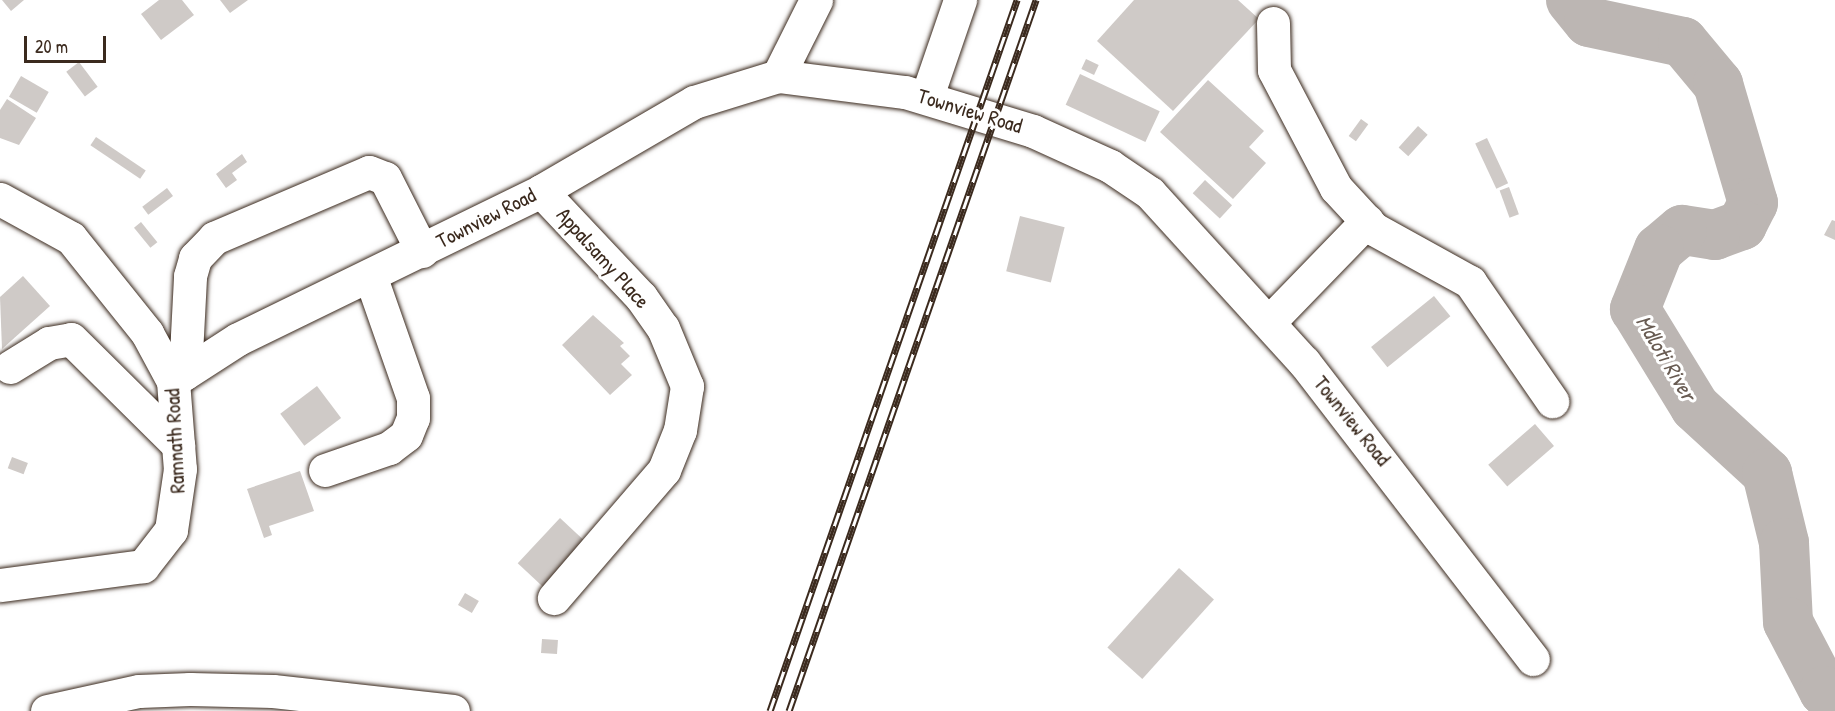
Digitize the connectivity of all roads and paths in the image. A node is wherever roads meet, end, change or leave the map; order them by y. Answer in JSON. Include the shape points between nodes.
{"nodes":[{"id":1,"x":816,"y":0,"type":"edge"},
{"id":2,"x":960,"y":0,"type":"edge"},
{"id":3,"x":1273,"y":23,"type":"dead end"},
{"id":4,"x":778,"y":76,"type":"junction"},
{"id":5,"x":927,"y":96,"type":"junction"},
{"id":6,"x":541,"y":191,"type":"junction"},
{"id":7,"x":0,"y":199,"type":"edge"},
{"id":8,"x":1367,"y":221,"type":"junction"},
{"id":9,"x":422,"y":250,"type":"junction"},
{"id":10,"x":370,"y":275,"type":"junction"},
{"id":11,"x":1269,"y":322,"type":"junction"},
{"id":12,"x":10,"y":367,"type":"dead end"},
{"id":13,"x":179,"y":377,"type":"junction"},
{"id":14,"x":1552,"y":401,"type":"dead end"},
{"id":15,"x":178,"y":445,"type":"junction"},
{"id":16,"x":325,"y":471,"type":"dead end"},
{"id":17,"x":0,"y":585,"type":"edge"},
{"id":18,"x":554,"y":598,"type":"dead end"},
{"id":19,"x":1533,"y":659,"type":"dead end"},
{"id":20,"x":47,"y":711,"type":"edge"},
{"id":21,"x":453,"y":711,"type":"edge"}],
"edges":[{"from":1,"to":4,"type":"street"},
{"from":2,"to":5,"type":"street"},
{"from":3,"to":8,"type":"street","via":[[1274,70],[1330,178]]},
{"from":4,"to":5,"type":"street","name":"Townview Road"},
{"from":4,"to":6,"type":"street","name":"Townview Road","via":[[694,102]]},
{"from":5,"to":11,"type":"street","name":"Townview Road","via":[[1033,131],[1110,166],[1189,230]]},
{"from":6,"to":9,"type":"street","name":"Townview Road"},
{"from":6,"to":18,"type":"street","name":"Appalsamy Place","via":[[591,239],[663,328],[687,386],[680,430],[664,470]]},
{"from":7,"to":13,"type":"street","name":"Ramnath Road","via":[[71,238]]},
{"from":8,"to":11,"type":"street"},
{"from":8,"to":14,"type":"street","via":[[1470,282]]},
{"from":9,"to":10,"type":"street","name":"Townview Road"},
{"from":9,"to":13,"type":"street","via":[[385,178],[369,172],[213,238],[195,258],[190,276]]},
{"from":10,"to":13,"type":"street","name":"Townview Road","via":[[238,339]]},
{"from":10,"to":16,"type":"street","via":[[413,398],[412,418],[406,435],[390,448]]},
{"from":11,"to":19,"type":"street","name":"Townview Road","via":[[1380,455]]},
{"from":12,"to":15,"type":"street","via":[[49,342],[71,339]]},
{"from":13,"to":15,"type":"street","name":"Ramnath Road"},
{"from":15,"to":17,"type":"street","name":"Ramnath Road","via":[[179,492],[171,530],[143,566]]},
{"from":20,"to":21,"type":"street","via":[[139,691],[190,689],[273,691]]}]}
